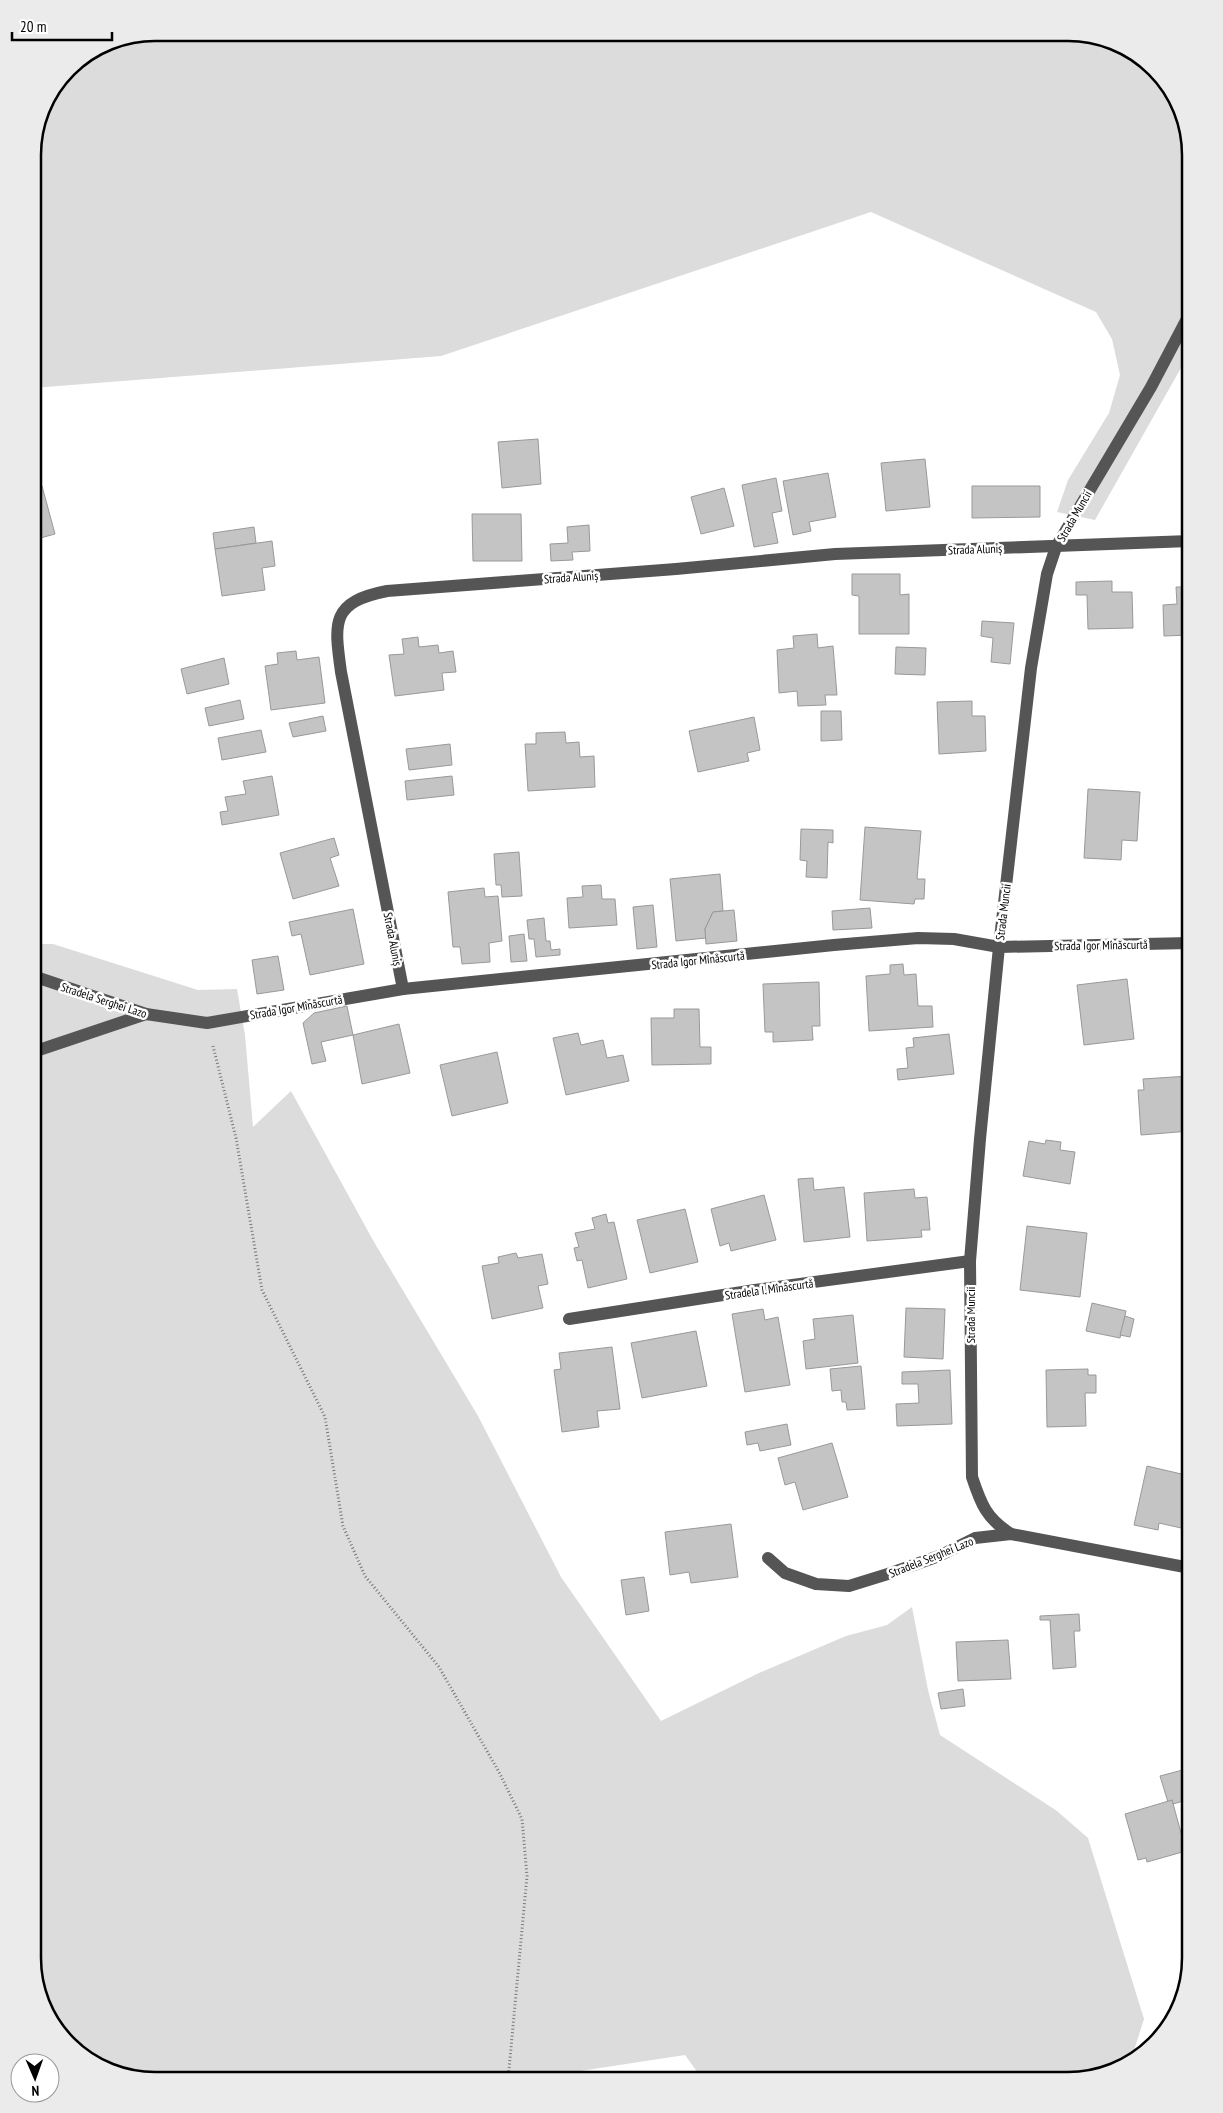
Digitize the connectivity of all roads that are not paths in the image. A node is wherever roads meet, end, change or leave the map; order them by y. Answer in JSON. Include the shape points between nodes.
{"nodes":[{"id":1,"x":1182,"y":328,"type":"edge"},
{"id":2,"x":1182,"y":540,"type":"edge"},
{"id":3,"x":1056,"y":547,"type":"junction"},
{"id":4,"x":1182,"y":943,"type":"edge"},
{"id":5,"x":999,"y":947,"type":"junction"},
{"id":6,"x":41,"y":979,"type":"edge"},
{"id":7,"x":403,"y":989,"type":"junction"},
{"id":8,"x":146,"y":1014,"type":"junction"},
{"id":9,"x":207,"y":1022,"type":"joint"},
{"id":10,"x":41,"y":1049,"type":"edge"},
{"id":11,"x":970,"y":1261,"type":"junction"},
{"id":12,"x":569,"y":1319,"type":"dead end"},
{"id":13,"x":1011,"y":1534,"type":"junction"},
{"id":14,"x":768,"y":1558,"type":"dead end"},
{"id":15,"x":1182,"y":1566,"type":"edge"}],
"edges":[{"from":1,"to":3,"type":"street","name":"Strada Muncii"},
{"from":2,"to":3,"type":"street","name":"Strada Aluniș"},
{"from":3,"to":5,"type":"street","name":"Strada Muncii","via":[[1046,574],[1031,668]]},
{"from":3,"to":7,"type":"street","name":"Strada Aluniș","via":[[835,554],[387,590],[364,595],[349,604],[338,625],[341,672]]},
{"from":4,"to":5,"type":"street","name":"Strada Igor Mînăscurtă"},
{"from":5,"to":7,"type":"street","name":"Strada Igor Mînăscurtă","via":[[954,939],[918,938]]},
{"from":5,"to":11,"type":"street","name":"Strada Muncii"},
{"from":6,"to":8,"type":"street","name":"Stradela Serghei Lazo"},
{"from":7,"to":9,"type":"street","name":"Strada Igor Mînăscurtă"},
{"from":8,"to":9,"type":"street","name":"Stradela Serghei Lazo"},
{"from":8,"to":10,"type":"street"},
{"from":11,"to":12,"type":"street","name":"Stradela I. Mînăscurtă"},
{"from":11,"to":13,"type":"street","name":"Strada Muncii","via":[[972,1477],[981,1505],[995,1524]]},
{"from":13,"to":14,"type":"street","name":"Stradela Serghei Lazo","via":[[975,1538],[931,1559],[848,1586],[816,1584],[785,1573]]},
{"from":13,"to":15,"type":"street","name":"Stradela Serghei Lazo"}]}
